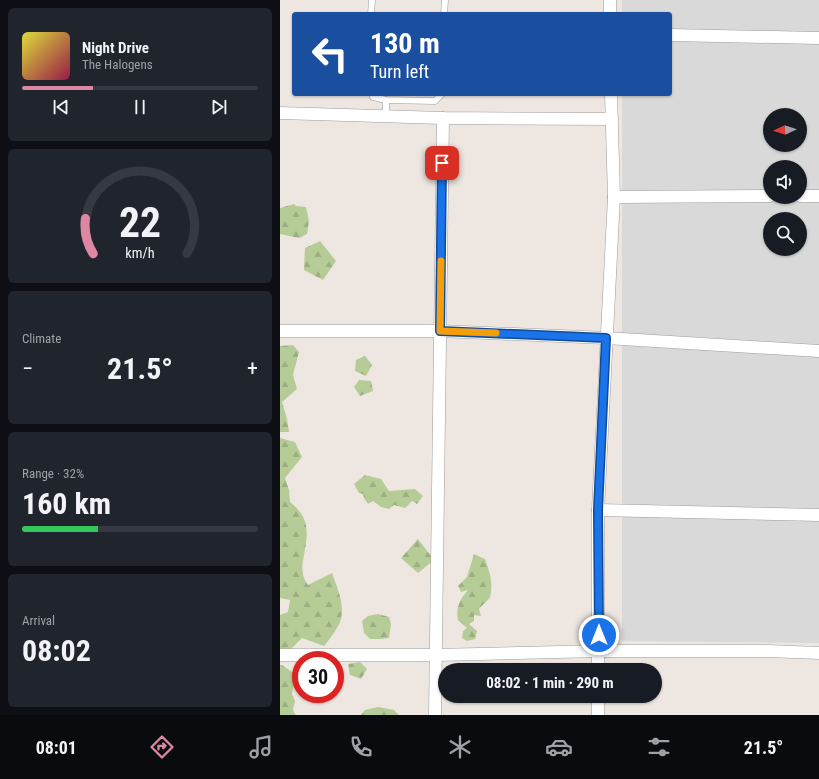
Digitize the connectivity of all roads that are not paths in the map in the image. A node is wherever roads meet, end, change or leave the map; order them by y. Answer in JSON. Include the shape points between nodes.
{"nodes":[{"id":1,"x":372,"y":0,"type":"edge"},
{"id":2,"x":445,"y":0,"type":"edge"},
{"id":3,"x":610,"y":0,"type":"edge"},
{"id":4,"x":371,"y":12,"type":"edge"},
{"id":5,"x":444,"y":12,"type":"edge"},
{"id":6,"x":610,"y":12,"type":"edge"},
{"id":7,"x":672,"y":35,"type":"edge"},
{"id":8,"x":819,"y":38,"type":"edge"},
{"id":9,"x":374,"y":96,"type":"edge"},
{"id":10,"x":440,"y":96,"type":"edge"},
{"id":11,"x":611,"y":96,"type":"edge"},
{"id":12,"x":386,"y":100,"type":"junction"},
{"id":13,"x":280,"y":113,"type":"edge"},
{"id":14,"x":386,"y":116,"type":"junction"},
{"id":15,"x":443,"y":118,"type":"junction"},
{"id":16,"x":612,"y":119,"type":"junction"},
{"id":17,"x":763,"y":196,"type":"edge"},
{"id":18,"x":807,"y":196,"type":"edge"},
{"id":19,"x":819,"y":196,"type":"edge"},
{"id":20,"x":614,"y":198,"type":"junction"},
{"id":21,"x":280,"y":331,"type":"edge"},
{"id":22,"x":440,"y":331,"type":"junction"},
{"id":23,"x":606,"y":338,"type":"junction"},
{"id":24,"x":819,"y":351,"type":"edge"},
{"id":25,"x":598,"y":510,"type":"junction"},
{"id":26,"x":819,"y":515,"type":"edge"},
{"id":27,"x":599,"y":650,"type":"junction"},
{"id":28,"x":819,"y":653,"type":"edge"},
{"id":29,"x":280,"y":655,"type":"edge"},
{"id":30,"x":436,"y":655,"type":"junction"},
{"id":31,"x":598,"y":663,"type":"edge"},
{"id":32,"x":598,"y":703,"type":"edge"},
{"id":33,"x":435,"y":715,"type":"edge"},
{"id":34,"x":598,"y":715,"type":"edge"}],
"edges":[{"from":1,"to":4,"type":"lane"},
{"from":2,"to":5,"type":"lane"},
{"from":3,"to":6,"type":"street"},
{"from":7,"to":8,"type":"street"},
{"from":9,"to":12,"type":"lane"},
{"from":10,"to":12,"type":"lane","via":[[435,101]]},
{"from":11,"to":16,"type":"street"},
{"from":12,"to":14,"type":"lane"},
{"from":13,"to":14,"type":"street"},
{"from":14,"to":15,"type":"street"},
{"from":15,"to":16,"type":"street"},
{"from":15,"to":22,"type":"street"},
{"from":16,"to":20,"type":"street"},
{"from":17,"to":20,"type":"street"},
{"from":18,"to":19,"type":"street"},
{"from":20,"to":23,"type":"street"},
{"from":21,"to":22,"type":"street"},
{"from":22,"to":23,"type":"street"},
{"from":22,"to":30,"type":"street"},
{"from":23,"to":24,"type":"street"},
{"from":23,"to":25,"type":"street"},
{"from":25,"to":26,"type":"street"},
{"from":25,"to":27,"type":"street"},
{"from":27,"to":28,"type":"street"},
{"from":27,"to":30,"type":"street"},
{"from":27,"to":31,"type":"street"},
{"from":29,"to":30,"type":"street"},
{"from":30,"to":33,"type":"street"},
{"from":32,"to":34,"type":"street"}]}
